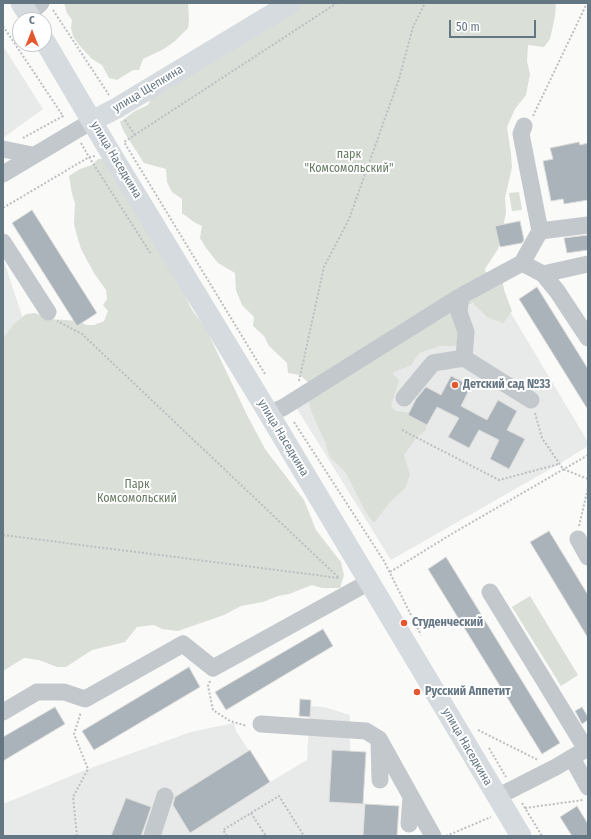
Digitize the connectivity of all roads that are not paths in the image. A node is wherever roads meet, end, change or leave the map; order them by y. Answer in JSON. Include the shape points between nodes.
{"nodes":[{"id":1,"x":291,"y":3,"type":"edge"},
{"id":2,"x":270,"y":9,"type":"edge"},
{"id":3,"x":51,"y":52,"type":"edge"},
{"id":4,"x":92,"y":121,"type":"junction"},
{"id":5,"x":528,"y":122,"type":"road end"},
{"id":6,"x":3,"y":149,"type":"edge"},
{"id":7,"x":32,"y":155,"type":"junction"},
{"id":8,"x":3,"y":174,"type":"edge"},
{"id":9,"x":588,"y":224,"type":"edge"},
{"id":10,"x":540,"y":231,"type":"junction"},
{"id":11,"x":3,"y":242,"type":"edge"},
{"id":12,"x":522,"y":262,"type":"junction"},
{"id":13,"x":588,"y":264,"type":"edge"},
{"id":14,"x":543,"y":274,"type":"junction"},
{"id":15,"x":461,"y":296,"type":"junction"},
{"id":16,"x":48,"y":312,"type":"road end"},
{"id":17,"x":588,"y":338,"type":"edge"},
{"id":18,"x":464,"y":358,"type":"junction"},
{"id":19,"x":404,"y":398,"type":"dead end"},
{"id":20,"x":531,"y":400,"type":"road end"},
{"id":21,"x":269,"y":414,"type":"junction"},
{"id":22,"x":578,"y":539,"type":"road end"},
{"id":23,"x":588,"y":557,"type":"edge"},
{"id":24,"x":369,"y":582,"type":"junction"},
{"id":25,"x":490,"y":592,"type":"dead end"},
{"id":26,"x":3,"y":712,"type":"edge"},
{"id":27,"x":254,"y":725,"type":"road end"},
{"id":28,"x":379,"y":739,"type":"junction"},
{"id":29,"x":587,"y":748,"type":"edge"},
{"id":30,"x":572,"y":758,"type":"junction"},
{"id":31,"x":380,"y":780,"type":"dead end"},
{"id":32,"x":588,"y":787,"type":"edge"},
{"id":33,"x":165,"y":796,"type":"dead end"},
{"id":34,"x":411,"y":796,"type":"junction"},
{"id":35,"x":509,"y":805,"type":"junction"},
{"id":36,"x":409,"y":824,"type":"dead end"},
{"id":37,"x":152,"y":836,"type":"edge"},
{"id":38,"x":433,"y":836,"type":"edge"},
{"id":39,"x":521,"y":836,"type":"edge"}],
"edges":[{"from":1,"to":2,"type":"main road","name":"улица Щепкина"},
{"from":2,"to":4,"type":"main road","name":"улица Щепкина","via":[[117,108]]},
{"from":3,"to":4,"type":"main road","name":"улица Наседкина"},
{"from":4,"to":7,"type":"street","name":"улица Щепкина"},
{"from":4,"to":21,"type":"main road","name":"улица Наседкина"},
{"from":5,"to":10,"type":"street","via":[[520,134]]},
{"from":6,"to":7,"type":"street"},
{"from":7,"to":8,"type":"street","name":"улица Щепкина"},
{"from":9,"to":10,"type":"street"},
{"from":10,"to":12,"type":"street"},
{"from":11,"to":16,"type":"street"},
{"from":12,"to":14,"type":"street"},
{"from":12,"to":15,"type":"street"},
{"from":13,"to":14,"type":"street"},
{"from":14,"to":17,"type":"street"},
{"from":15,"to":18,"type":"street","via":[[458,312],[466,332]]},
{"from":15,"to":21,"type":"street"},
{"from":18,"to":19,"type":"street","via":[[433,363]]},
{"from":18,"to":20,"type":"street"},
{"from":21,"to":24,"type":"main road","name":"улица Наседкина"},
{"from":22,"to":23,"type":"street"},
{"from":24,"to":26,"type":"street","via":[[213,668],[183,644],[85,699],[64,692],[37,692]]},
{"from":24,"to":35,"type":"main road","name":"улица Наседкина"},
{"from":25,"to":29,"type":"street"},
{"from":27,"to":28,"type":"street","via":[[366,731]]},
{"from":28,"to":31,"type":"street"},
{"from":28,"to":34,"type":"street"},
{"from":29,"to":30,"type":"street"},
{"from":30,"to":32,"type":"street"},
{"from":30,"to":35,"type":"street","via":[[556,767]]},
{"from":33,"to":37,"type":"street"},
{"from":34,"to":36,"type":"street"},
{"from":34,"to":38,"type":"street"},
{"from":35,"to":39,"type":"main road","name":"улица Наседкина"}]}
